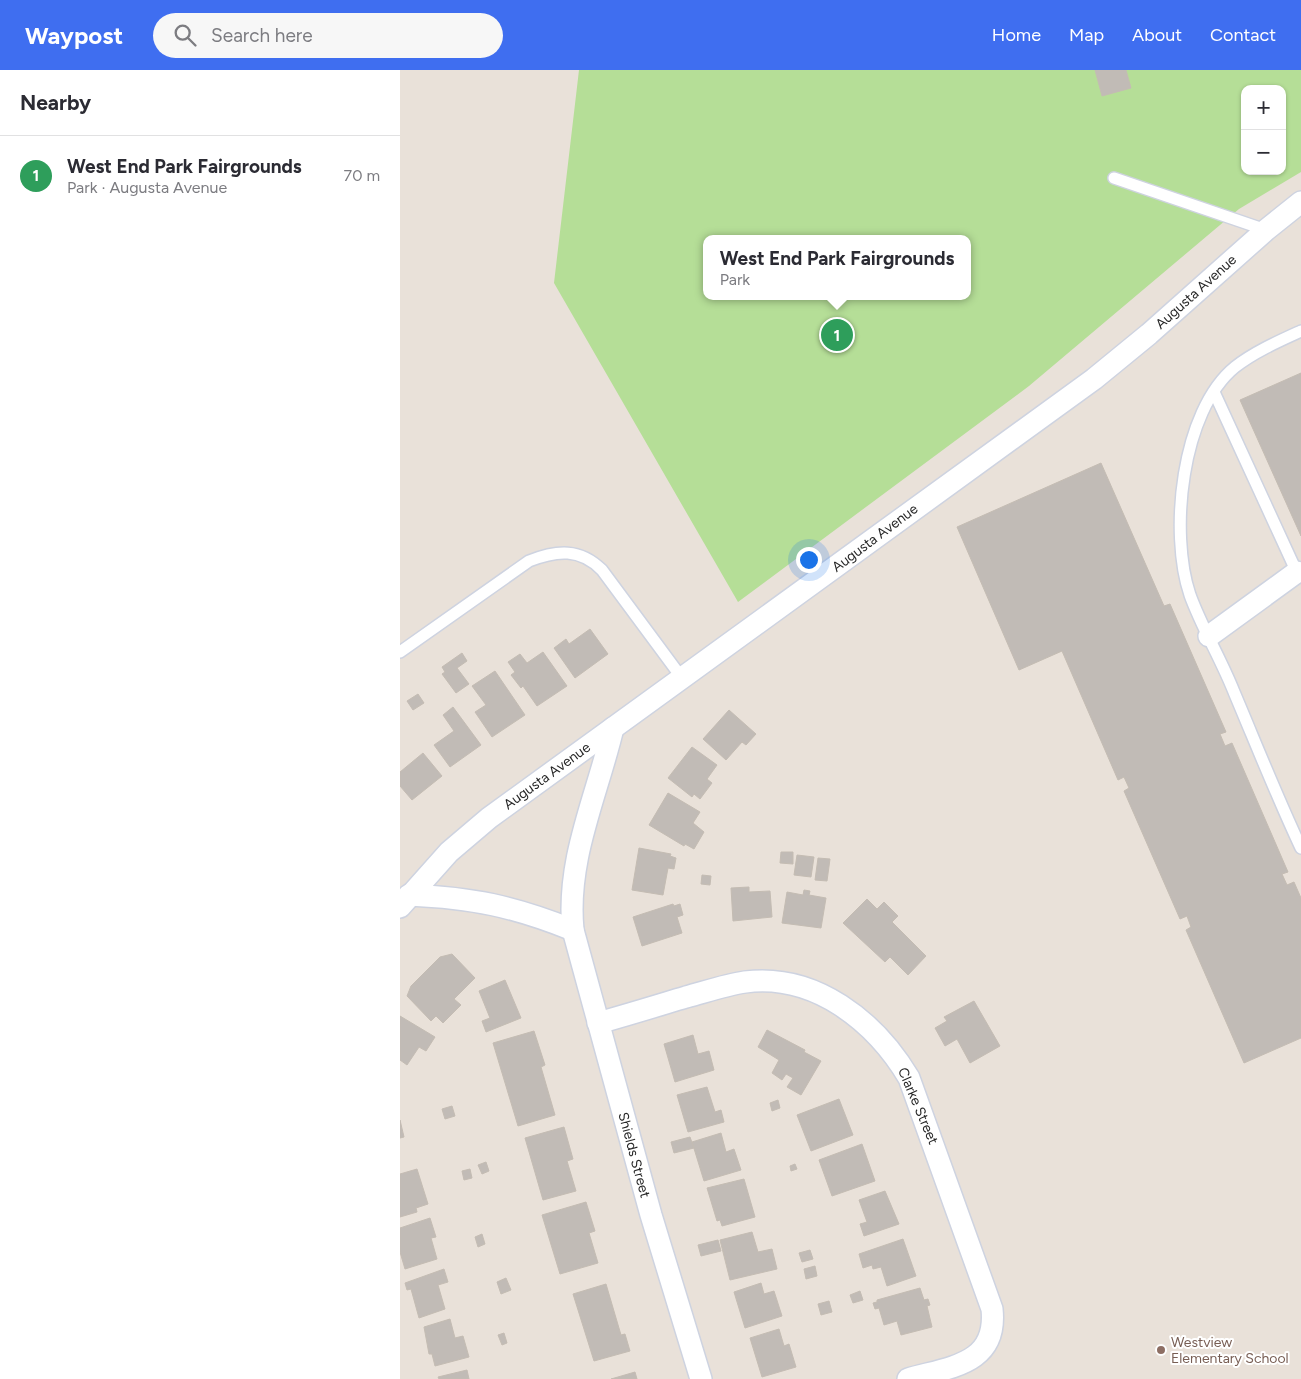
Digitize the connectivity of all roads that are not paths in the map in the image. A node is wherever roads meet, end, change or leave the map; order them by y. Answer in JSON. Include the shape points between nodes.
{"nodes":[{"id":1,"x":1114,"y":178,"type":"dead end"},
{"id":2,"x":1301,"y":202,"type":"edge"},
{"id":3,"x":1266,"y":230,"type":"junction"},
{"id":4,"x":1301,"y":331,"type":"edge"},
{"id":5,"x":1214,"y":392,"type":"junction"},
{"id":6,"x":1299,"y":576,"type":"edge"},
{"id":7,"x":1209,"y":636,"type":"junction"},
{"id":8,"x":400,"y":652,"type":"edge"},
{"id":9,"x":682,"y":678,"type":"junction"},
{"id":10,"x":613,"y":728,"type":"junction"},
{"id":11,"x":1301,"y":848,"type":"edge"},
{"id":12,"x":404,"y":901,"type":"edge"},
{"id":13,"x":573,"y":930,"type":"junction"},
{"id":14,"x":598,"y":1023,"type":"junction"},
{"id":15,"x":701,"y":1379,"type":"edge"},
{"id":16,"x":908,"y":1379,"type":"edge"}],
"edges":[{"from":1,"to":3,"type":"lane"},
{"from":2,"to":3,"type":"street","name":"Augusta Avenue"},
{"from":3,"to":9,"type":"street","name":"Augusta Avenue","via":[[1094,379]]},
{"from":4,"to":5,"type":"lane","via":[[1234,368]]},
{"from":5,"to":6,"type":"lane"},
{"from":5,"to":7,"type":"lane","via":[[1192,440],[1180,523],[1183,564],[1190,594]]},
{"from":6,"to":7,"type":"street"},
{"from":7,"to":11,"type":"lane"},
{"from":8,"to":9,"type":"lane","via":[[529,561],[562,552],[577,554],[602,570]]},
{"from":9,"to":10,"type":"street","name":"Augusta Avenue"},
{"from":10,"to":12,"type":"street","name":"Augusta Avenue","via":[[489,818],[449,852]]},
{"from":10,"to":13,"type":"street","name":"Shields Street","via":[[577,851],[570,903]]},
{"from":12,"to":13,"type":"street","via":[[455,897],[491,902]]},
{"from":13,"to":14,"type":"street","name":"Shields Street"},
{"from":14,"to":15,"type":"street","name":"Shields Street","via":[[651,1216]]},
{"from":14,"to":16,"type":"street","name":"Clarke Street","via":[[718,988],[745,982],[774,982],[825,996],[876,1032],[909,1078],[992,1309],[990,1340],[981,1352],[968,1361]]}]}
